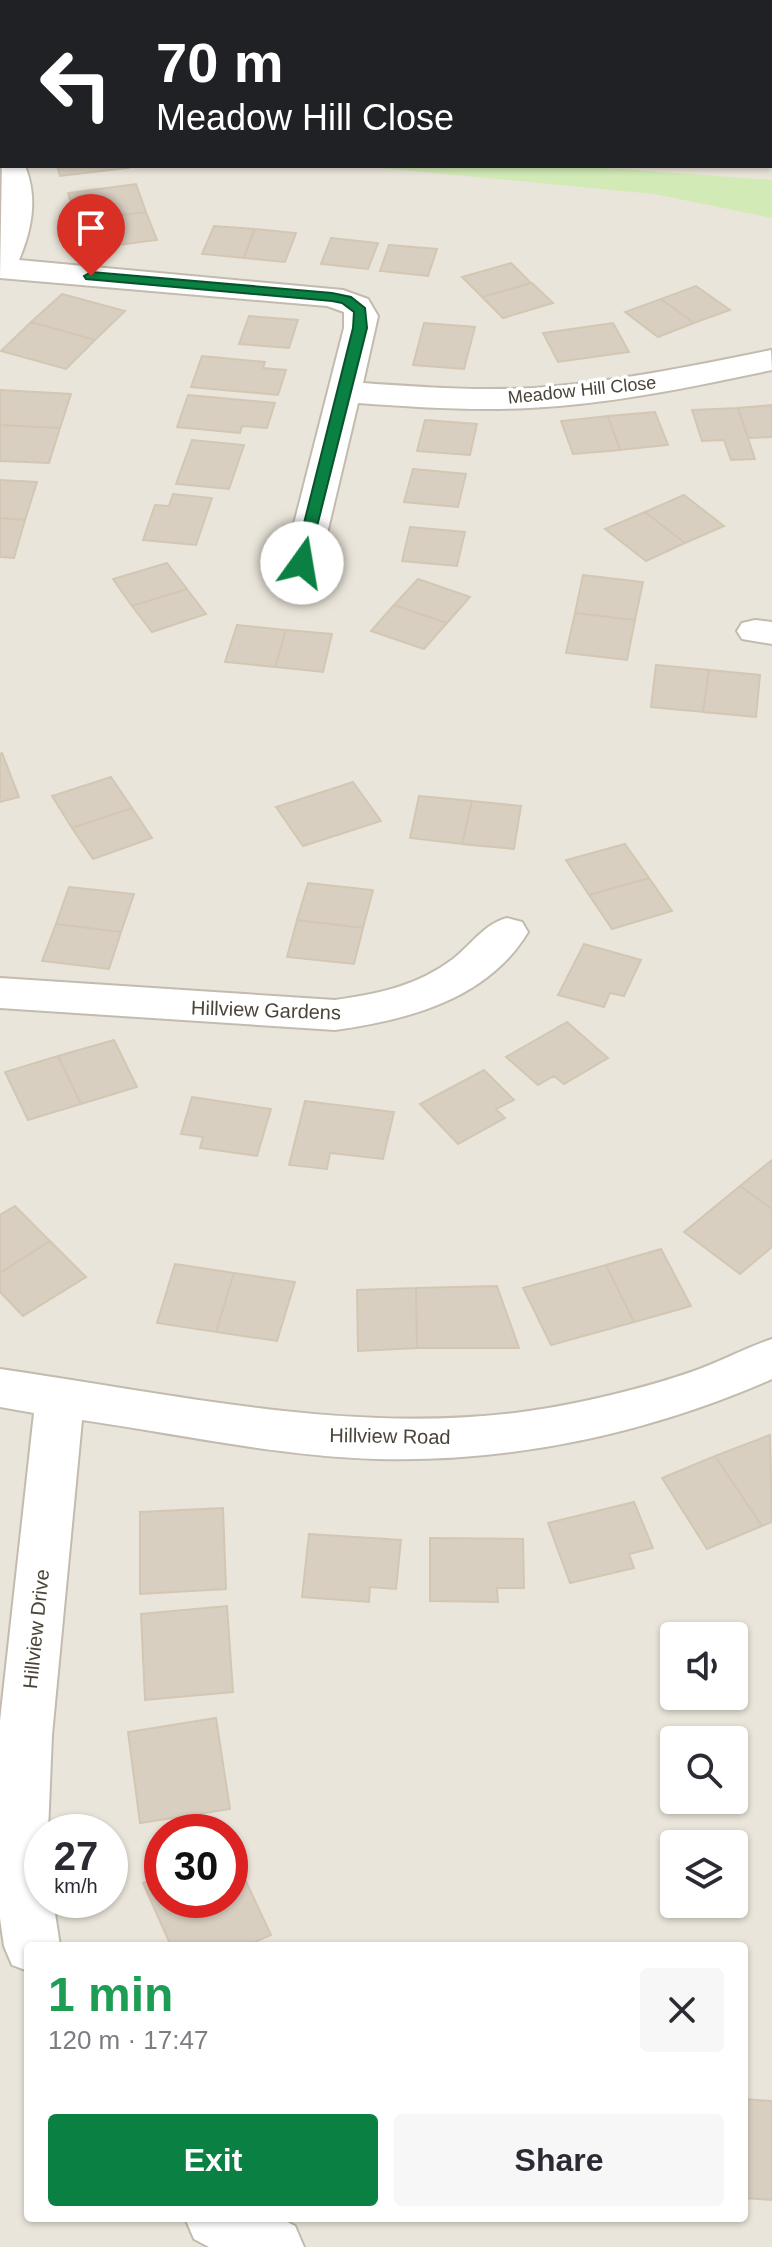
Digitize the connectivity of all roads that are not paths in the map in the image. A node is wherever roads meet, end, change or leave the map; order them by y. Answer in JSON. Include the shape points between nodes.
{"nodes":[{"id":1,"x":11,"y":168,"type":"edge"},
{"id":2,"x":0,"y":268,"type":"edge"},
{"id":3,"x":771,"y":360,"type":"edge"},
{"id":4,"x":343,"y":392,"type":"junction"},
{"id":5,"x":302,"y":563,"type":"dead end"},
{"id":6,"x":507,"y":932,"type":"dead end"},
{"id":7,"x":0,"y":993,"type":"edge"},
{"id":8,"x":772,"y":1358,"type":"edge"},
{"id":9,"x":0,"y":1388,"type":"edge"},
{"id":10,"x":60,"y":1399,"type":"junction"},
{"id":11,"x":9,"y":1860,"type":"edge"},
{"id":12,"x":31,"y":1942,"type":"edge"},
{"id":13,"x":223,"y":2222,"type":"edge"},
{"id":14,"x":274,"y":2247,"type":"edge"}],
"edges":[{"from":1,"to":2,"type":"street","via":[[17,180],[17,207]]},
{"from":2,"to":4,"type":"street","via":[[347,300],[362,316]]},
{"from":3,"to":4,"type":"street","name":"Meadow Hill Close","via":[[551,397]]},
{"from":4,"to":5,"type":"street"},
{"from":6,"to":7,"type":"street","name":"Hillview Gardens","via":[[463,973],[426,996],[335,1015]]},
{"from":8,"to":10,"type":"street","name":"Hillview Road","via":[[703,1388],[618,1411],[531,1431],[459,1438],[319,1435]]},
{"from":9,"to":10,"type":"street","name":"Hillview Road"},
{"from":10,"to":11,"type":"street","name":"Hillview Drive"},
{"from":11,"to":12,"type":"street","name":"Hillview Drive"},
{"from":13,"to":14,"type":"street"}]}
